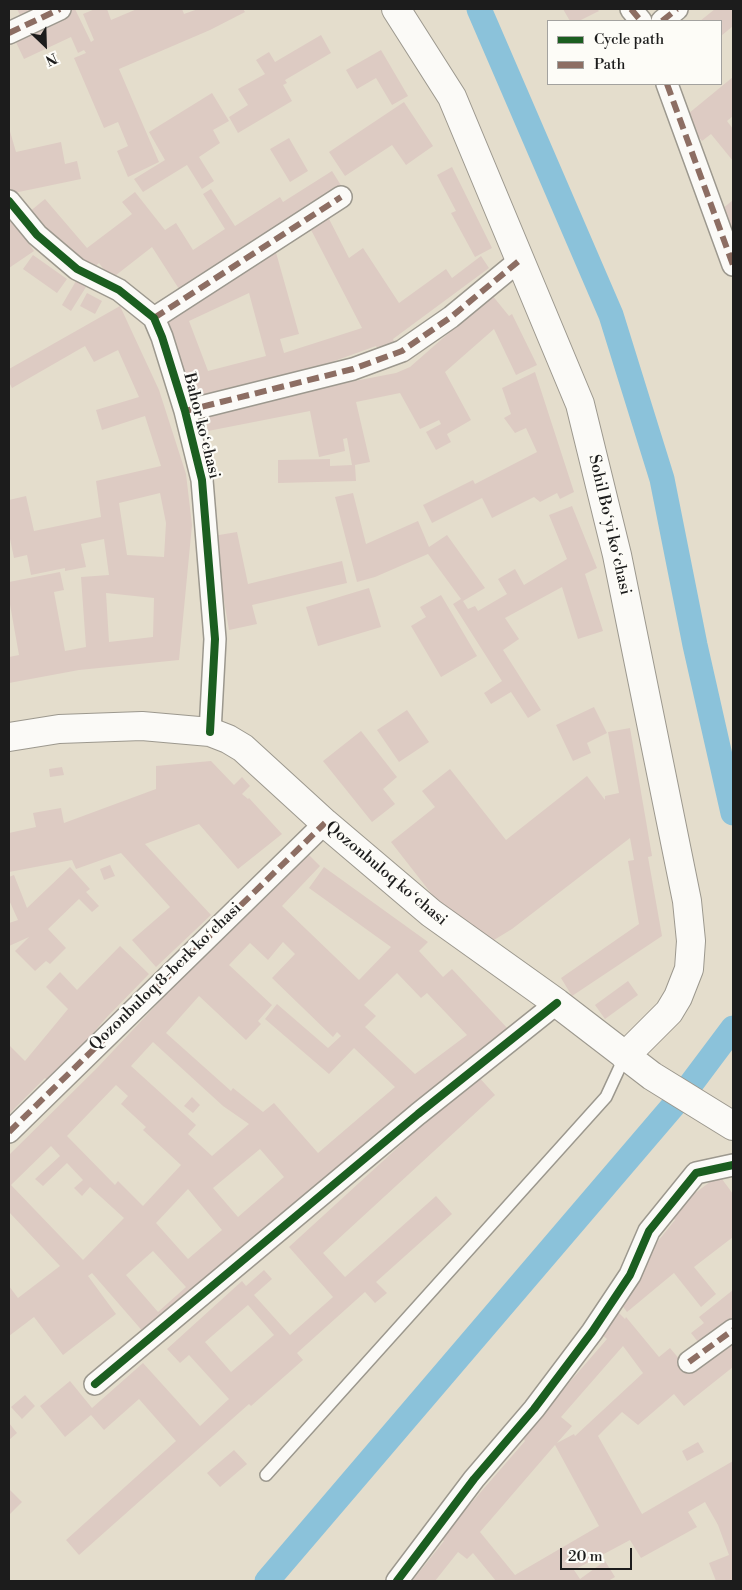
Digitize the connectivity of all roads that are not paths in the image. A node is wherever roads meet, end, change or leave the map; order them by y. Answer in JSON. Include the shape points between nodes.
{"nodes":[{"id":1,"x":60,"y":9,"type":"edge"},
{"id":2,"x":396,"y":9,"type":"edge"},
{"id":3,"x":631,"y":9,"type":"edge"},
{"id":4,"x":677,"y":9,"type":"edge"},
{"id":5,"x":639,"y":20,"type":"edge"},
{"id":6,"x":663,"y":20,"type":"edge"},
{"id":7,"x":9,"y":33,"type":"edge"},
{"id":8,"x":667,"y":85,"type":"edge"},
{"id":9,"x":341,"y":197,"type":"dead end"},
{"id":10,"x":9,"y":201,"type":"edge"},
{"id":11,"x":520,"y":260,"type":"junction"},
{"id":12,"x":733,"y":261,"type":"edge"},
{"id":13,"x":154,"y":318,"type":"junction"},
{"id":14,"x":185,"y":411,"type":"junction"},
{"id":15,"x":210,"y":732,"type":"junction"},
{"id":16,"x":9,"y":737,"type":"edge"},
{"id":17,"x":325,"y":823,"type":"junction"},
{"id":18,"x":557,"y":1003,"type":"junction"},
{"id":19,"x":625,"y":1056,"type":"junction"},
{"id":20,"x":729,"y":1124,"type":"edge"},
{"id":21,"x":9,"y":1132,"type":"edge"},
{"id":22,"x":733,"y":1165,"type":"edge"},
{"id":23,"x":733,"y":1330,"type":"edge"},
{"id":24,"x":689,"y":1362,"type":"dead end"},
{"id":25,"x":95,"y":1384,"type":"dead end"},
{"id":26,"x":266,"y":1475,"type":"dead end"},
{"id":27,"x":397,"y":1581,"type":"edge"}],
"edges":[{"from":1,"to":7,"type":"street"},
{"from":2,"to":11,"type":"main road","name":"Sohil Boʻyi koʻchasi","via":[[452,97]]},
{"from":3,"to":5,"type":"street"},
{"from":4,"to":6,"type":"street"},
{"from":8,"to":12,"type":"street"},
{"from":9,"to":13,"type":"street"},
{"from":10,"to":13,"type":"street","via":[[37,235],[77,269],[119,290]]},
{"from":11,"to":14,"type":"street","via":[[451,317],[402,351],[353,369]]},
{"from":11,"to":19,"type":"main road","name":"Sohil Boʻyi koʻchasi","via":[[580,404],[617,555],[688,901],[691,954],[684,984],[668,1012]]},
{"from":13,"to":14,"type":"street","name":"Bahor koʻchasi"},
{"from":14,"to":15,"type":"street","name":"Bahor koʻchasi","via":[[202,480],[216,638]]},
{"from":15,"to":16,"type":"main road","name":"Qozonbuloq koʻchasi","via":[[175,727],[100,727]]},
{"from":15,"to":17,"type":"main road","name":"Qozonbuloq koʻchasi","via":[[243,748]]},
{"from":17,"to":18,"type":"main road","name":"Qozonbuloq koʻchasi","via":[[431,914]]},
{"from":17,"to":21,"type":"street","name":"Qozonbuloq 8-berk koʻchasi"},
{"from":18,"to":19,"type":"main road","name":"Qozonbuloq koʻchasi"},
{"from":18,"to":25,"type":"street","via":[[418,1114]]},
{"from":19,"to":20,"type":"main road","name":"Qozonbuloq koʻchasi"},
{"from":19,"to":26,"type":"lane","via":[[606,1097]]},
{"from":22,"to":27,"type":"street","via":[[696,1174],[649,1231],[630,1275],[592,1332]]},
{"from":23,"to":24,"type":"street"}]}
